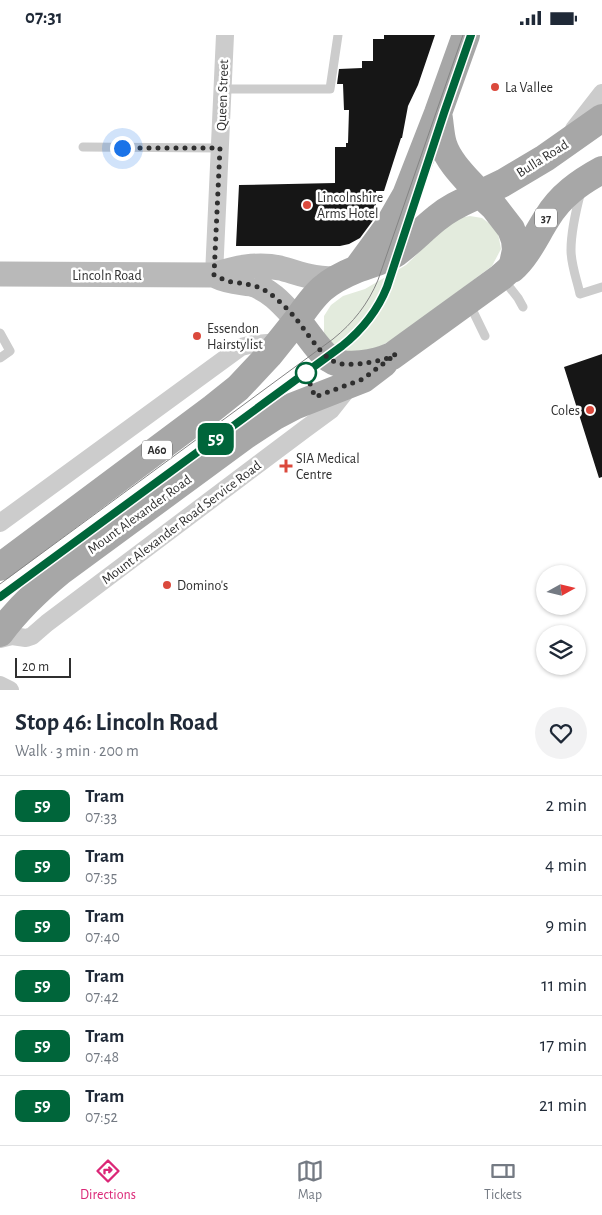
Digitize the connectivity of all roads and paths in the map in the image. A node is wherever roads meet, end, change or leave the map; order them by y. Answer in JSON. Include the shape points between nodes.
{"nodes":[{"id":1,"x":225,"y":35,"type":"edge"},
{"id":2,"x":338,"y":35,"type":"edge"},
{"id":3,"x":466,"y":35,"type":"edge"},
{"id":4,"x":223,"y":89,"type":"junction"},
{"id":5,"x":602,"y":93,"type":"edge"},
{"id":6,"x":438,"y":113,"type":"junction"},
{"id":7,"x":602,"y":118,"type":"edge"},
{"id":8,"x":83,"y":147,"type":"dead end"},
{"id":9,"x":220,"y":148,"type":"junction"},
{"id":10,"x":558,"y":149,"type":"junction"},
{"id":11,"x":593,"y":175,"type":"edge"},
{"id":12,"x":480,"y":194,"type":"junction"},
{"id":13,"x":347,"y":273,"type":"junction"},
{"id":14,"x":0,"y":274,"type":"edge"},
{"id":15,"x":214,"y":275,"type":"junction"},
{"id":16,"x":501,"y":277,"type":"junction"},
{"id":17,"x":602,"y":287,"type":"edge"},
{"id":18,"x":468,"y":301,"type":"junction"},
{"id":19,"x":523,"y":307,"type":"dead end"},
{"id":20,"x":297,"y":320,"type":"junction"},
{"id":21,"x":0,"y":333,"type":"edge"},
{"id":22,"x":485,"y":337,"type":"dead end"},
{"id":23,"x":280,"y":342,"type":"junction"},
{"id":24,"x":396,"y":354,"type":"junction"},
{"id":25,"x":0,"y":358,"type":"edge"},
{"id":26,"x":352,"y":384,"type":"junction"},
{"id":27,"x":0,"y":523,"type":"edge"},
{"id":28,"x":0,"y":567,"type":"edge"},
{"id":29,"x":0,"y":633,"type":"edge"},
{"id":30,"x":0,"y":639,"type":"edge"},
{"id":31,"x":0,"y":685,"type":"edge"},
{"id":32,"x":10,"y":690,"type":"edge"}],
"edges":[{"from":1,"to":4,"type":"street","name":"Queen Street"},
{"from":2,"to":4,"type":"lane","via":[[330,89]]},
{"from":3,"to":6,"type":"main road"},
{"from":4,"to":9,"type":"street","name":"Queen Street"},
{"from":5,"to":10,"type":"street"},
{"from":6,"to":12,"type":"main road","via":[[445,149]]},
{"from":6,"to":13,"type":"main road","via":[[403,202],[382,235]]},
{"from":7,"to":10,"type":"main road","name":"Bulla Road","number":"37"},
{"from":8,"to":9,"type":"lane"},
{"from":9,"to":15,"type":"street","name":"Queen Street"},
{"from":10,"to":12,"type":"main road","name":"Bulla Road","number":"37"},
{"from":11,"to":16,"type":"main road","number":"37","via":[[558,202],[520,261]]},
{"from":11,"to":17,"type":"lane","via":[[577,207],[571,252],[580,294]]},
{"from":12,"to":13,"type":"main road","number":"37","via":[[444,212],[393,255]]},
{"from":12,"to":16,"type":"main road","number":"37","via":[[506,221],[515,240],[513,265]]},
{"from":13,"to":15,"type":"main road","name":"Lincoln Road","number":"37","via":[[318,278],[262,266]]},
{"from":13,"to":20,"type":"main road","number":"37","via":[[315,295]]},
{"from":14,"to":15,"type":"main road","name":"Lincoln Road","number":"37"},
{"from":15,"to":20,"type":"main road","name":"Lincoln Road","number":"37","via":[[261,288]]},
{"from":16,"to":18,"type":"main road","number":"37"},
{"from":16,"to":19,"type":"lane"},
{"from":18,"to":22,"type":"lane"},
{"from":18,"to":24,"type":"main road","number":"37"},
{"from":20,"to":23,"type":"main road","number":"A60"},
{"from":20,"to":24,"type":"main road","number":"37","via":[[335,362],[356,364]]},
{"from":21,"to":25,"type":"lane","via":[[10,351]]},
{"from":23,"to":27,"type":"street","via":[[241,347]]},
{"from":23,"to":28,"type":"main road","number":"A60","via":[[238,388]]},
{"from":24,"to":26,"type":"main road","name":"Mount Alexander Road"},
{"from":26,"to":29,"type":"main road","name":"Mount Alexander Road","via":[[294,406],[246,435],[61,571],[21,608]]},
{"from":26,"to":30,"type":"street","name":"Mount Alexander Road Service Road","via":[[325,415],[34,635]]},
{"from":31,"to":32,"type":"street"}]}
